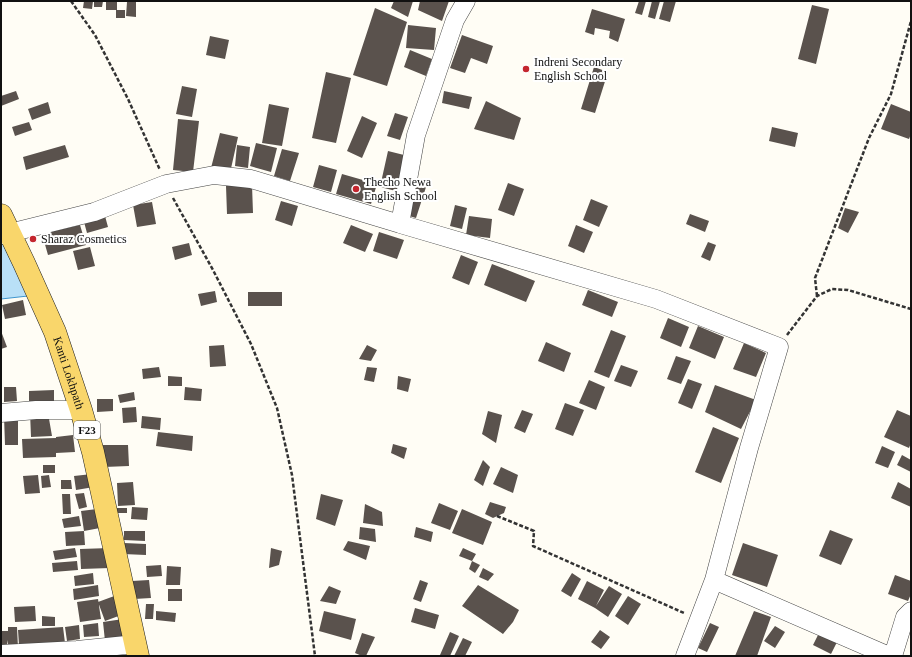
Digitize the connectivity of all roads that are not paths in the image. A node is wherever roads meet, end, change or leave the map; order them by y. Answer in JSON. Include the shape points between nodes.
{"nodes":[{"id":1,"x":466,"y":1,"type":"edge"},
{"id":2,"x":400,"y":224,"type":"junction"},
{"id":3,"x":4,"y":228,"type":"edge"},
{"id":4,"x":81,"y":410,"type":"junction"},
{"id":5,"x":1,"y":413,"type":"edge"},
{"id":6,"x":714,"y":580,"type":"junction"},
{"id":7,"x":911,"y":611,"type":"edge"},
{"id":8,"x":137,"y":650,"type":"edge"},
{"id":9,"x":1,"y":654,"type":"edge"},
{"id":10,"x":685,"y":656,"type":"edge"},
{"id":11,"x":889,"y":656,"type":"edge"},
{"id":12,"x":893,"y":656,"type":"edge"}],
"edges":[{"from":1,"to":2,"type":"street","via":[[455,20],[416,135]]},
{"from":2,"to":3,"type":"street","via":[[251,179],[214,175],[166,184],[94,212]]},
{"from":2,"to":6,"type":"street","via":[[656,300],[779,347]]},
{"from":3,"to":4,"type":"main road","name":"Kanti Lokhpath","number":"F23","via":[[24,263],[55,332]]},
{"from":4,"to":5,"type":"street"},
{"from":4,"to":8,"type":"main road","name":"Kanti Lokhpath","number":"F23","via":[[93,452]]},
{"from":6,"to":10,"type":"street"},
{"from":6,"to":11,"type":"street"},
{"from":7,"to":12,"type":"street","via":[[905,617]]},
{"from":8,"to":9,"type":"street"}]}
